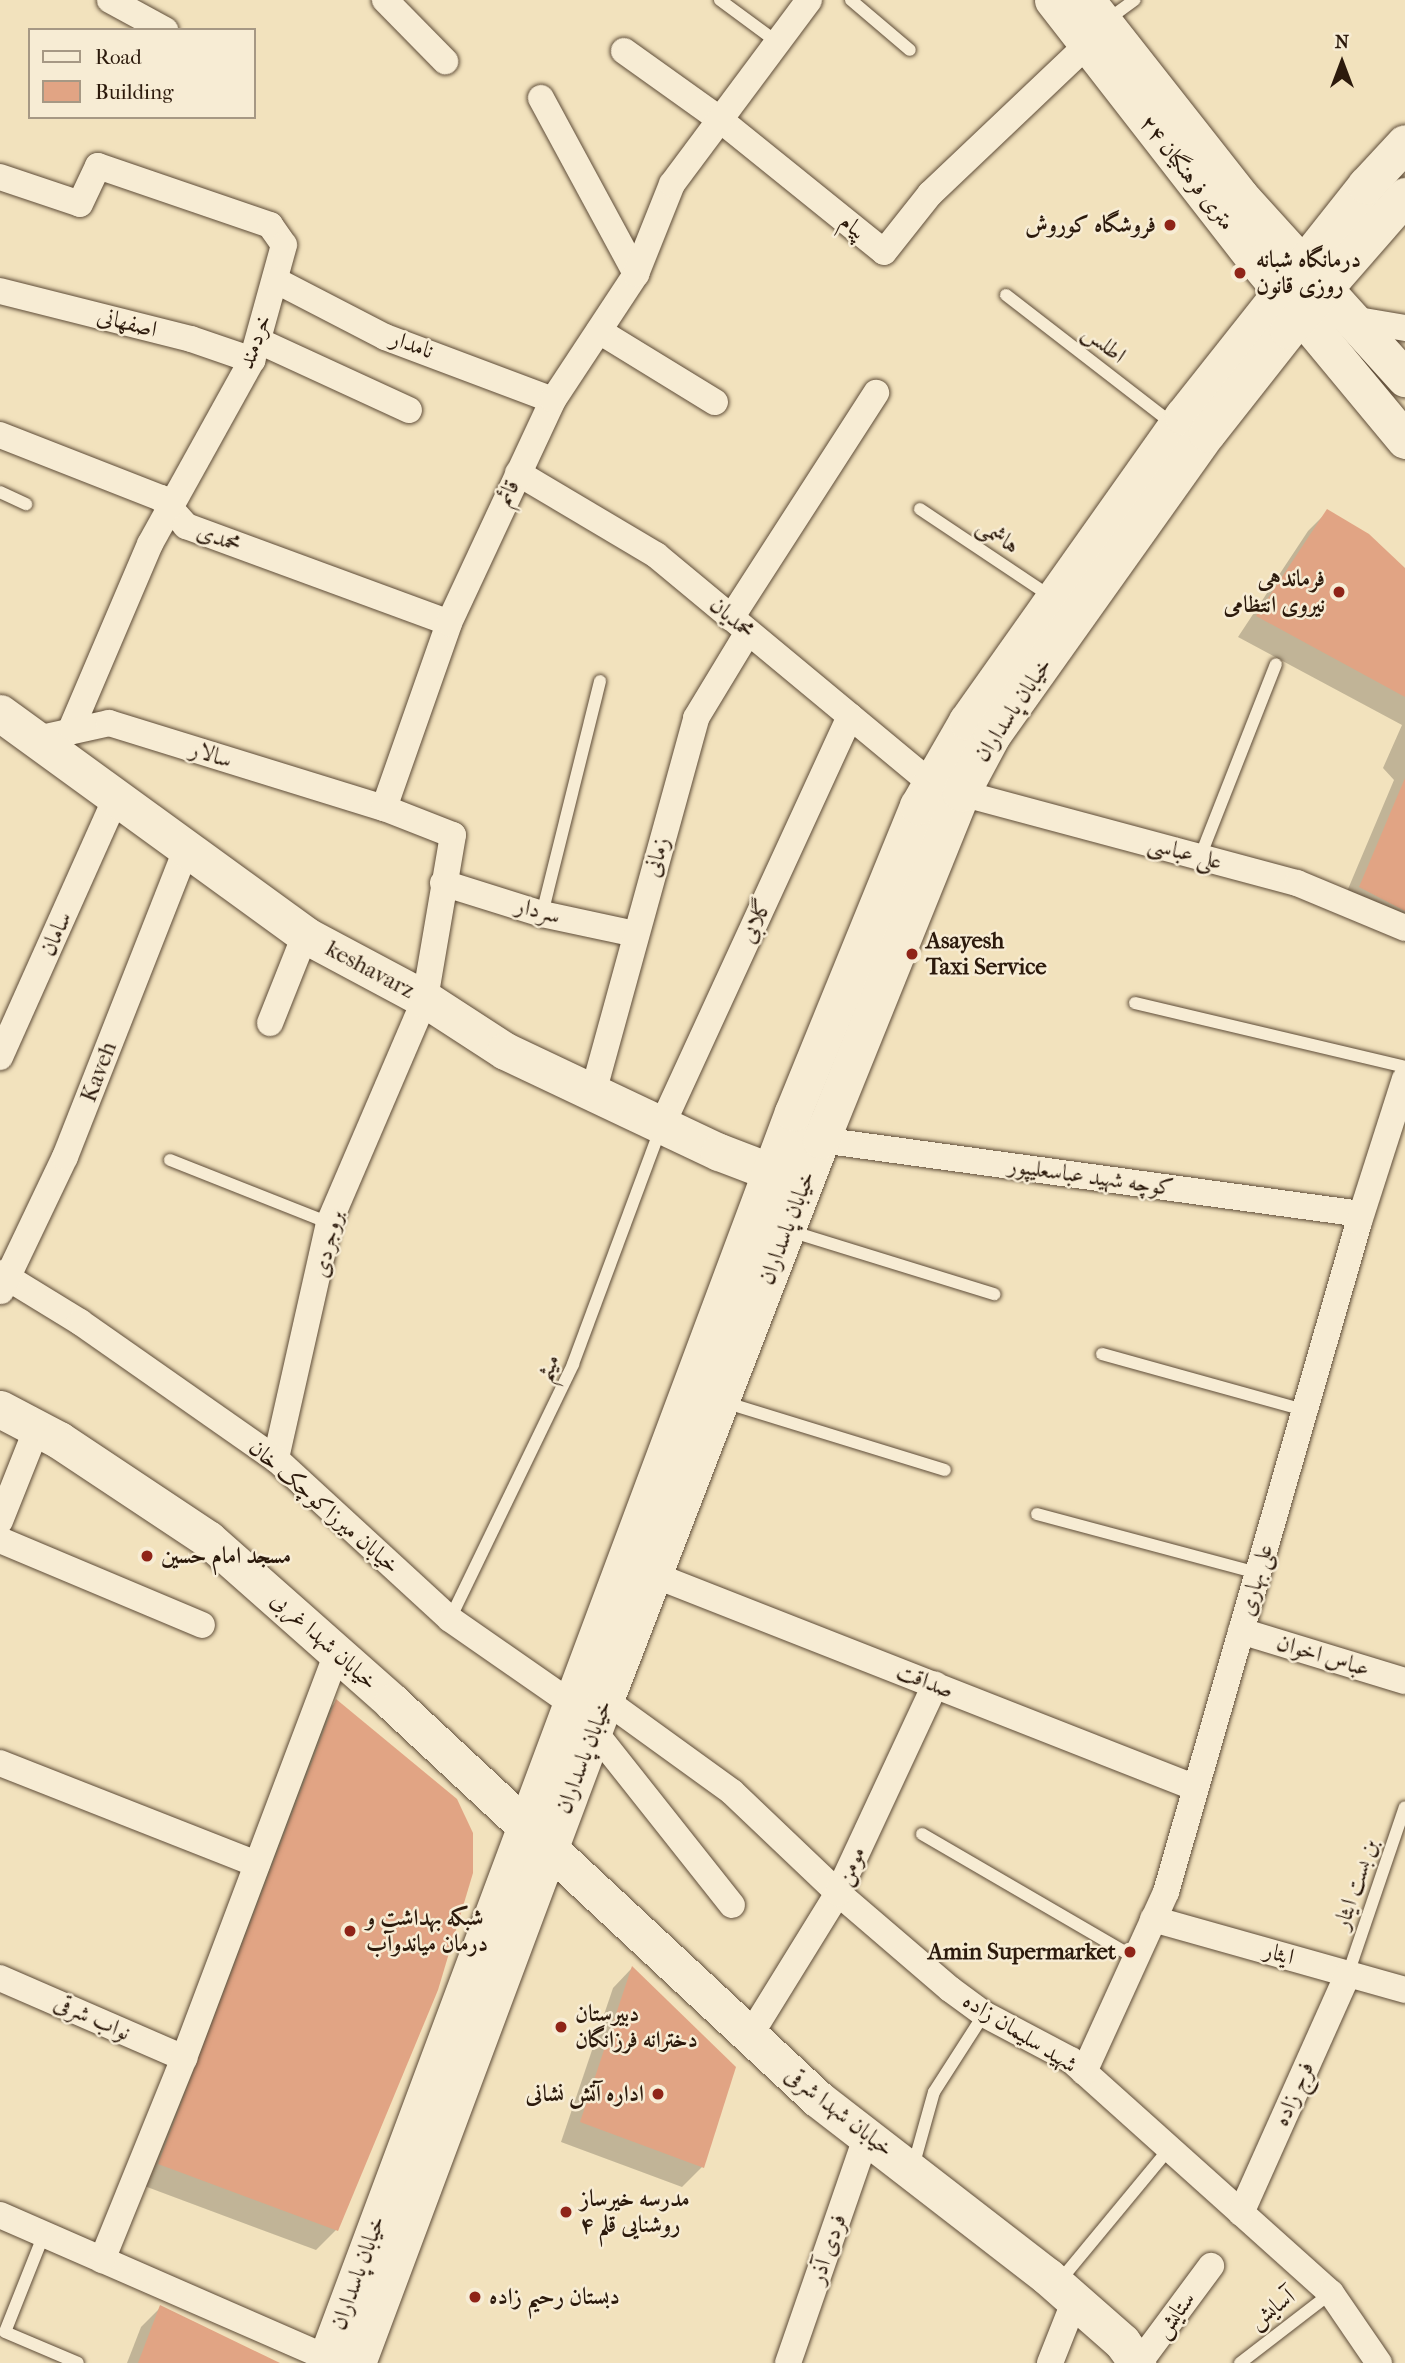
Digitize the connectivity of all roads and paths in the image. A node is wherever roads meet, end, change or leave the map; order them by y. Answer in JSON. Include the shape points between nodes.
{"nodes":[{"id":1,"x":110,"y":0,"type":"edge"},
{"id":2,"x":385,"y":0,"type":"edge"},
{"id":3,"x":720,"y":0,"type":"edge"},
{"id":4,"x":809,"y":0,"type":"edge"},
{"id":5,"x":851,"y":0,"type":"edge"},
{"id":6,"x":1053,"y":0,"type":"edge"},
{"id":7,"x":1135,"y":0,"type":"edge"},
{"id":8,"x":1092,"y":22,"type":"edge"},
{"id":9,"x":161,"y":28,"type":"edge"},
{"id":10,"x":777,"y":42,"type":"junction"},
{"id":11,"x":910,"y":50,"type":"dead end"},
{"id":12,"x":624,"y":51,"type":"dead end"},
{"id":13,"x":445,"y":61,"type":"dead end"},
{"id":14,"x":541,"y":98,"type":"dead end"},
{"id":15,"x":718,"y":118,"type":"junction"},
{"id":16,"x":1405,"y":143,"type":"edge"},
{"id":17,"x":0,"y":177,"type":"edge"},
{"id":18,"x":1405,"y":196,"type":"edge"},
{"id":19,"x":636,"y":274,"type":"junction"},
{"id":20,"x":275,"y":280,"type":"junction"},
{"id":21,"x":1302,"y":290,"type":"junction"},
{"id":22,"x":0,"y":291,"type":"edge"},
{"id":23,"x":1006,"y":295,"type":"dead end"},
{"id":24,"x":1352,"y":319,"type":"junction"},
{"id":25,"x":1405,"y":328,"type":"edge"},
{"id":26,"x":599,"y":331,"type":"junction"},
{"id":27,"x":255,"y":350,"type":"junction"},
{"id":28,"x":1405,"y":378,"type":"edge"},
{"id":29,"x":876,"y":393,"type":"dead end"},
{"id":30,"x":553,"y":400,"type":"junction"},
{"id":31,"x":715,"y":402,"type":"dead end"},
{"id":32,"x":409,"y":410,"type":"dead end"},
{"id":33,"x":1177,"y":426,"type":"junction"},
{"id":34,"x":0,"y":435,"type":"edge"},
{"id":35,"x":1405,"y":440,"type":"edge"},
{"id":36,"x":518,"y":473,"type":"junction"},
{"id":37,"x":0,"y":492,"type":"edge"},
{"id":38,"x":26,"y":504,"type":"dead end"},
{"id":39,"x":171,"y":509,"type":"junction"},
{"id":40,"x":920,"y":509,"type":"dead end"},
{"id":41,"x":1053,"y":598,"type":"junction"},
{"id":42,"x":449,"y":623,"type":"junction"},
{"id":43,"x":740,"y":625,"type":"junction"},
{"id":44,"x":1276,"y":664,"type":"dead end"},
{"id":45,"x":600,"y":681,"type":"dead end"},
{"id":46,"x":0,"y":713,"type":"edge"},
{"id":47,"x":850,"y":716,"type":"junction"},
{"id":48,"x":53,"y":735,"type":"junction"},
{"id":49,"x":946,"y":788,"type":"junction"},
{"id":50,"x":113,"y":803,"type":"junction"},
{"id":51,"x":384,"y":808,"type":"junction"},
{"id":52,"x":187,"y":848,"type":"junction"},
{"id":53,"x":1200,"y":857,"type":"junction"},
{"id":54,"x":443,"y":883,"type":"junction"},
{"id":55,"x":542,"y":914,"type":"junction"},
{"id":56,"x":1405,"y":928,"type":"edge"},
{"id":57,"x":635,"y":934,"type":"junction"},
{"id":58,"x":304,"y":935,"type":"junction"},
{"id":59,"x":425,"y":999,"type":"junction"},
{"id":60,"x":1135,"y":1003,"type":"dead end"},
{"id":61,"x":270,"y":1023,"type":"dead end"},
{"id":62,"x":0,"y":1057,"type":"edge"},
{"id":63,"x":1405,"y":1067,"type":"edge"},
{"id":64,"x":1405,"y":1079,"type":"edge"},
{"id":65,"x":593,"y":1093,"type":"junction"},
{"id":66,"x":662,"y":1125,"type":"junction"},
{"id":67,"x":821,"y":1140,"type":"junction"},
{"id":68,"x":170,"y":1160,"type":"dead end"},
{"id":69,"x":788,"y":1178,"type":"junction"},
{"id":70,"x":1361,"y":1214,"type":"junction"},
{"id":71,"x":329,"y":1223,"type":"junction"},
{"id":72,"x":787,"y":1230,"type":"junction"},
{"id":73,"x":3,"y":1281,"type":"edge"},
{"id":74,"x":994,"y":1293,"type":"dead end"},
{"id":75,"x":1102,"y":1354,"type":"dead end"},
{"id":76,"x":721,"y":1401,"type":"junction"},
{"id":77,"x":0,"y":1409,"type":"edge"},
{"id":78,"x":1304,"y":1410,"type":"junction"},
{"id":79,"x":37,"y":1428,"type":"junction"},
{"id":80,"x":276,"y":1459,"type":"junction"},
{"id":81,"x":944,"y":1470,"type":"dead end"},
{"id":82,"x":1037,"y":1514,"type":"dead end"},
{"id":83,"x":0,"y":1521,"type":"edge"},
{"id":84,"x":0,"y":1540,"type":"edge"},
{"id":85,"x":1257,"y":1573,"type":"junction"},
{"id":86,"x":654,"y":1575,"type":"junction"},
{"id":87,"x":450,"y":1619,"type":"junction"},
{"id":88,"x":202,"y":1625,"type":"dead end"},
{"id":89,"x":1241,"y":1631,"type":"junction"},
{"id":90,"x":337,"y":1653,"type":"junction"},
{"id":91,"x":1405,"y":1681,"type":"edge"},
{"id":92,"x":935,"y":1685,"type":"junction"},
{"id":93,"x":590,"y":1711,"type":"junction"},
{"id":94,"x":0,"y":1763,"type":"edge"},
{"id":95,"x":1196,"y":1788,"type":"junction"},
{"id":96,"x":1405,"y":1807,"type":"edge"},
{"id":97,"x":922,"y":1834,"type":"dead end"},
{"id":98,"x":537,"y":1839,"type":"junction"},
{"id":99,"x":257,"y":1864,"type":"junction"},
{"id":100,"x":838,"y":1893,"type":"junction"},
{"id":101,"x":732,"y":1905,"type":"dead end"},
{"id":102,"x":1153,"y":1919,"type":"junction"},
{"id":103,"x":1135,"y":1958,"type":"junction"},
{"id":104,"x":1348,"y":1974,"type":"junction"},
{"id":105,"x":0,"y":1978,"type":"edge"},
{"id":106,"x":1405,"y":1990,"type":"edge"},
{"id":107,"x":984,"y":2014,"type":"junction"},
{"id":108,"x":749,"y":2037,"type":"junction"},
{"id":109,"x":184,"y":2059,"type":"junction"},
{"id":110,"x":1084,"y":2072,"type":"junction"},
{"id":111,"x":867,"y":2136,"type":"junction"},
{"id":112,"x":1169,"y":2149,"type":"junction"},
{"id":113,"x":912,"y":2169,"type":"junction"},
{"id":114,"x":1241,"y":2213,"type":"junction"},
{"id":115,"x":0,"y":2215,"type":"edge"},
{"id":116,"x":44,"y":2234,"type":"junction"},
{"id":117,"x":102,"y":2260,"type":"junction"},
{"id":118,"x":1211,"y":2266,"type":"dead end"},
{"id":119,"x":1066,"y":2292,"type":"junction"},
{"id":120,"x":1331,"y":2293,"type":"junction"},
{"id":121,"x":2,"y":2331,"type":"edge"},
{"id":122,"x":336,"y":2362,"type":"edge"},
{"id":123,"x":78,"y":2363,"type":"edge"},
{"id":124,"x":788,"y":2363,"type":"edge"},
{"id":125,"x":1050,"y":2363,"type":"edge"},
{"id":126,"x":1138,"y":2363,"type":"edge"},
{"id":127,"x":1240,"y":2363,"type":"edge"},
{"id":128,"x":1379,"y":2363,"type":"edge"}],
"edges":[{"from":1,"to":9,"type":"street"},
{"from":2,"to":13,"type":"street"},
{"from":3,"to":10,"type":"lane"},
{"from":4,"to":10,"type":"street","name":"قائم"},
{"from":5,"to":11,"type":"lane"},
{"from":6,"to":8,"type":"main road","name":"۲۴ متری فرهنگیان"},
{"from":7,"to":8,"type":"lane"},
{"from":8,"to":15,"type":"street","name":"پیام","via":[[930,194],[884,252]]},
{"from":8,"to":21,"type":"main road","name":"۲۴ متری فرهنگیان","via":[[1240,196]]},
{"from":10,"to":15,"type":"street","name":"قائم"},
{"from":12,"to":15,"type":"street","name":"پیام"},
{"from":14,"to":19,"type":"street"},
{"from":15,"to":19,"type":"street","name":"قائم","via":[[672,184]]},
{"from":16,"to":21,"type":"main road","name":"خیابان پاسداران"},
{"from":17,"to":20,"type":"street","name":"خردمند","via":[[80,204],[98,166],[270,225],[284,245]]},
{"from":18,"to":21,"type":"main road","name":"خیابان پاسداران"},
{"from":19,"to":26,"type":"street","name":"قائم"},
{"from":20,"to":27,"type":"street","name":"خردمند"},
{"from":20,"to":30,"type":"street","name":"نامدار","via":[[385,337]]},
{"from":21,"to":24,"type":"main road","name":"۲۴ متری فرهنگیان"},
{"from":21,"to":33,"type":"main road","name":"خیابان پاسداران"},
{"from":21,"to":35,"type":"main road","name":"۲۴ متری فرهنگیان"},
{"from":21,"to":49,"type":"main road","name":"خیابان پاسداران","via":[[1207,433],[992,735]]},
{"from":22,"to":27,"type":"street","name":"اصفهانی","via":[[191,339]]},
{"from":23,"to":33,"type":"lane","name":"اطلس"},
{"from":24,"to":25,"type":"street"},
{"from":24,"to":28,"type":"main road","name":"۲۴ متری فرهنگیان"},
{"from":26,"to":30,"type":"street","name":"قائم"},
{"from":26,"to":31,"type":"street"},
{"from":27,"to":32,"type":"street","name":"اصفهانی"},
{"from":27,"to":39,"type":"street","name":"خردمند"},
{"from":29,"to":43,"type":"street","name":"زمانی"},
{"from":30,"to":36,"type":"street","name":"قائم"},
{"from":33,"to":41,"type":"main road","name":"خیابان پاسداران"},
{"from":34,"to":39,"type":"street","name":"محمدی","via":[[161,498]]},
{"from":36,"to":42,"type":"street","name":"قائم"},
{"from":36,"to":43,"type":"street","name":"محمدیان","via":[[656,555]]},
{"from":37,"to":38,"type":"lane"},
{"from":39,"to":42,"type":"street","name":"محمدی","via":[[186,526]]},
{"from":39,"to":48,"type":"street","name":"خردمند"},
{"from":40,"to":41,"type":"lane","name":"هاشمی"},
{"from":41,"to":49,"type":"main road","name":"خیابان پاسداران","via":[[967,721]]},
{"from":42,"to":51,"type":"street","name":"قائم"},
{"from":43,"to":47,"type":"street","name":"محمدیان"},
{"from":43,"to":57,"type":"street","name":"زمانی","via":[[696,718]]},
{"from":44,"to":53,"type":"lane"},
{"from":45,"to":55,"type":"lane"},
{"from":46,"to":48,"type":"main road","name":"keshavarz"},
{"from":47,"to":49,"type":"street","name":"محمدیان"},
{"from":47,"to":66,"type":"street","name":"گلابی"},
{"from":48,"to":50,"type":"main road","name":"keshavarz"},
{"from":48,"to":51,"type":"street","name":"سالار","via":[[109,723]]},
{"from":49,"to":53,"type":"street","name":"علی عباسی"},
{"from":49,"to":67,"type":"main road","name":"خیابان پاسداران"},
{"from":49,"to":69,"type":"main road","name":"خیابان پاسداران"},
{"from":50,"to":52,"type":"main road","name":"keshavarz"},
{"from":50,"to":62,"type":"street","name":"سامان"},
{"from":51,"to":54,"type":"street","via":[[453,835]]},
{"from":52,"to":58,"type":"main road","name":"keshavarz"},
{"from":52,"to":73,"type":"street","name":"Kaveh","via":[[65,1157]]},
{"from":53,"to":56,"type":"street","name":"علی عباسی","via":[[1297,883]]},
{"from":54,"to":55,"type":"street","name":"سردار"},
{"from":54,"to":59,"type":"street"},
{"from":55,"to":57,"type":"street","name":"سردار"},
{"from":57,"to":65,"type":"street","name":"زمانی"},
{"from":58,"to":59,"type":"main road","name":"keshavarz"},
{"from":58,"to":61,"type":"street"},
{"from":59,"to":65,"type":"main road","name":"keshavarz","via":[[505,1051]]},
{"from":59,"to":71,"type":"street","name":"بروجردی"},
{"from":60,"to":63,"type":"lane"},
{"from":64,"to":70,"type":"street","name":"علی بهاری"},
{"from":65,"to":66,"type":"main road","name":"keshavarz"},
{"from":66,"to":69,"type":"main road","name":"keshavarz"},
{"from":66,"to":87,"type":"lane","name":"میثم","via":[[573,1364]]},
{"from":67,"to":69,"type":"main road","name":"خیابان پاسداران"},
{"from":67,"to":70,"type":"street","name":"کوچه شهید عباسعلیپور"},
{"from":68,"to":71,"type":"lane"},
{"from":69,"to":72,"type":"main road","name":"خیابان پاسداران"},
{"from":69,"to":93,"type":"main road"},
{"from":70,"to":78,"type":"street","name":"علی بهاری"},
{"from":71,"to":80,"type":"street","name":"بروجردی"},
{"from":72,"to":74,"type":"lane"},
{"from":72,"to":76,"type":"main road","name":"خیابان پاسداران"},
{"from":73,"to":80,"type":"street","name":"خیابان میرزاکوچک خان"},
{"from":75,"to":78,"type":"lane"},
{"from":76,"to":81,"type":"lane"},
{"from":76,"to":86,"type":"main road","name":"خیابان پاسداران"},
{"from":77,"to":79,"type":"main road","name":"خیابان شهدا غربی"},
{"from":78,"to":85,"type":"street","name":"علی بهاری"},
{"from":79,"to":83,"type":"street"},
{"from":79,"to":90,"type":"main road","name":"خیابان شهدا غربی","via":[[208,1539]]},
{"from":80,"to":87,"type":"street","name":"خیابان میرزاکوچک خان"},
{"from":82,"to":85,"type":"lane"},
{"from":84,"to":88,"type":"street"},
{"from":85,"to":89,"type":"street","name":"علی بهاری"},
{"from":86,"to":92,"type":"street","name":"صداقت"},
{"from":86,"to":93,"type":"main road","name":"خیابان پاسداران"},
{"from":87,"to":93,"type":"street","name":"خیابان میرزاکوچک خان"},
{"from":89,"to":91,"type":"street","name":"عباس اخوان"},
{"from":89,"to":95,"type":"street","name":"علی بهاری"},
{"from":90,"to":98,"type":"main road","name":"خیابان شهدا غربی"},
{"from":90,"to":99,"type":"street"},
{"from":92,"to":95,"type":"street","name":"صداقت"},
{"from":92,"to":100,"type":"street","name":"مومن"},
{"from":93,"to":98,"type":"main road","name":"خیابان پاسداران"},
{"from":93,"to":100,"type":"street","name":"شهید سلیمان زاده","via":[[732,1791]]},
{"from":93,"to":101,"type":"street"},
{"from":94,"to":99,"type":"street"},
{"from":95,"to":102,"type":"street","name":"علی بهاری"},
{"from":96,"to":104,"type":"lane","name":"بن بست ایثار"},
{"from":97,"to":103,"type":"lane"},
{"from":98,"to":108,"type":"main road","name":"خیابان شهدا شرقی"},
{"from":98,"to":122,"type":"main road","name":"خیابان پاسداران"},
{"from":99,"to":109,"type":"street"},
{"from":100,"to":107,"type":"street","name":"شهید سلیمان زاده"},
{"from":100,"to":108,"type":"street","name":"مومن"},
{"from":102,"to":103,"type":"street","name":"علی بهاری"},
{"from":102,"to":104,"type":"street","name":"ایثار"},
{"from":103,"to":110,"type":"street","name":"علی بهاری"},
{"from":104,"to":106,"type":"street","name":"ایثار"},
{"from":104,"to":114,"type":"street","name":"فرج زاده"},
{"from":105,"to":109,"type":"street","name":"نواب شرقی"},
{"from":107,"to":110,"type":"street","name":"شهید سلیمان زاده","via":[[1071,2060]]},
{"from":107,"to":113,"type":"lane","via":[[933,2092]]},
{"from":108,"to":111,"type":"main road","name":"خیابان شهدا شرقی"},
{"from":109,"to":117,"type":"street"},
{"from":110,"to":112,"type":"street","name":"شهید سلیمان زاده"},
{"from":111,"to":113,"type":"main road","name":"خیابان شهدا شرقی"},
{"from":111,"to":124,"type":"street","name":"فردی آذر"},
{"from":112,"to":114,"type":"street","name":"شهید سلیمان زاده"},
{"from":112,"to":119,"type":"lane"},
{"from":113,"to":119,"type":"main road","name":"خیابان شهدا شرقی"},
{"from":114,"to":120,"type":"street","name":"شهید سلیمان زاده"},
{"from":115,"to":116,"type":"street"},
{"from":116,"to":117,"type":"street"},
{"from":116,"to":121,"type":"lane"},
{"from":117,"to":122,"type":"street"},
{"from":118,"to":126,"type":"street","name":"ستایش"},
{"from":119,"to":125,"type":"street"},
{"from":119,"to":126,"type":"main road","name":"خیابان شهدا شرقی","via":[[1122,2342]]},
{"from":120,"to":127,"type":"lane","name":"آسایش","via":[[1253,2348]]},
{"from":120,"to":128,"type":"street","name":"شهید سلیمان زاده"},
{"from":121,"to":123,"type":"lane"}]}
